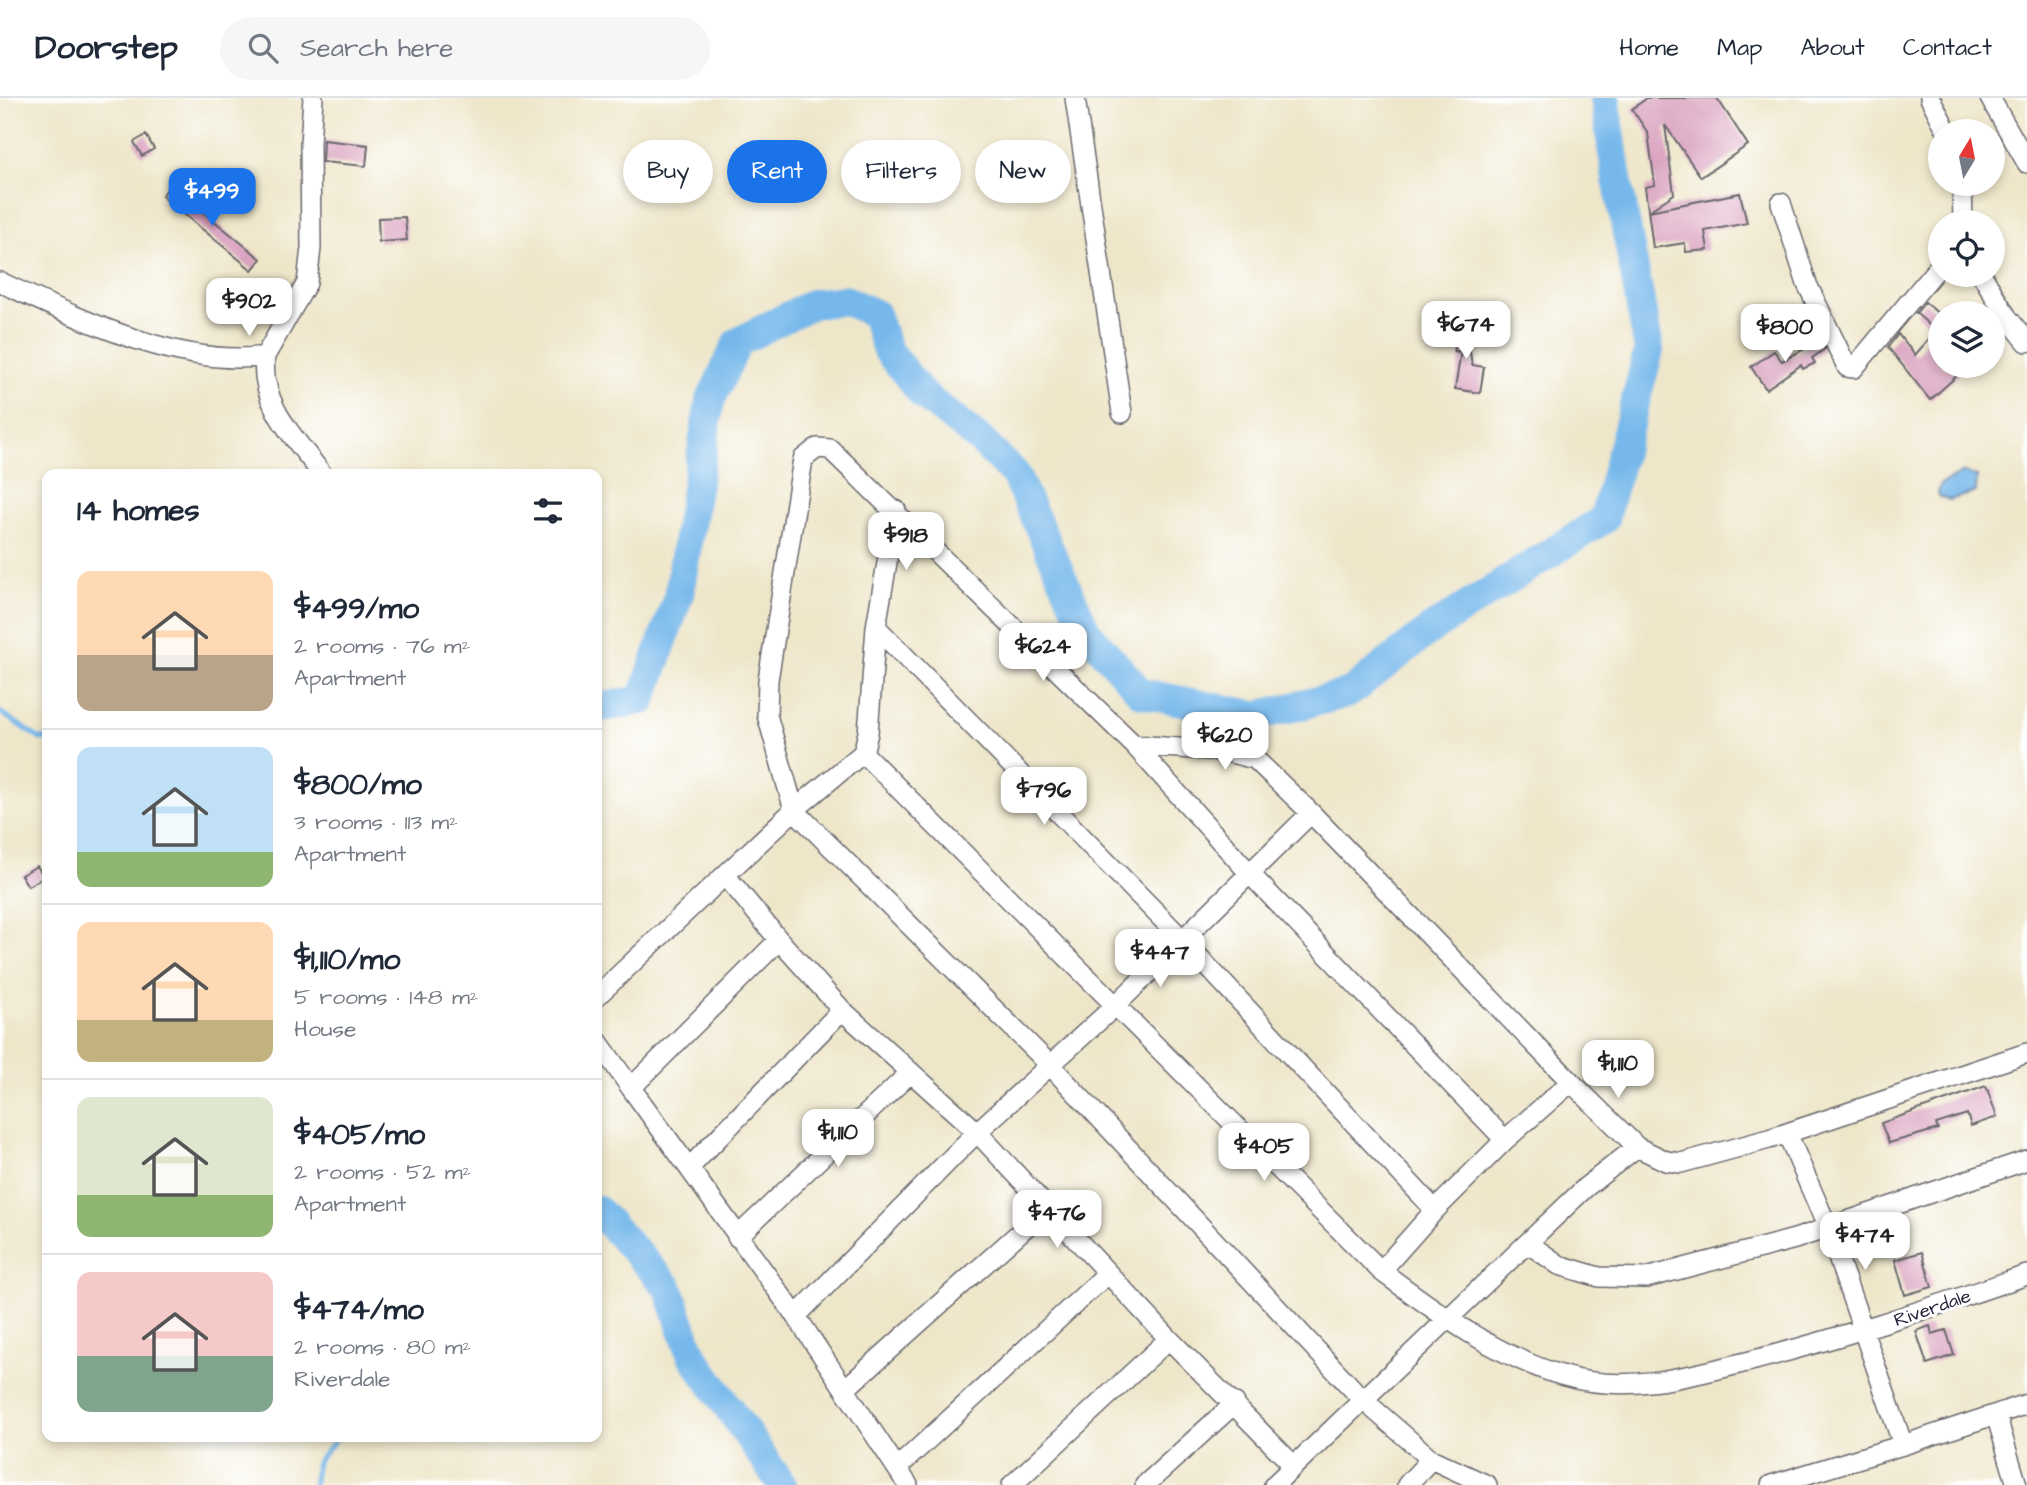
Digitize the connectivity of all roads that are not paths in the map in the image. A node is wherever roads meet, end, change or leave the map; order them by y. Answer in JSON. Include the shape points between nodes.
{"nodes":[{"id":1,"x":313,"y":98,"type":"edge"},
{"id":2,"x":1075,"y":98,"type":"edge"},
{"id":3,"x":1930,"y":98,"type":"edge"},
{"id":4,"x":1990,"y":98,"type":"edge"},
{"id":5,"x":1941,"y":119,"type":"edge"},
{"id":6,"x":2027,"y":163,"type":"edge"},
{"id":7,"x":1781,"y":203,"type":"dead end"},
{"id":8,"x":1928,"y":280,"type":"edge"},
{"id":9,"x":0,"y":282,"type":"edge"},
{"id":10,"x":1989,"y":287,"type":"edge"},
{"id":11,"x":2027,"y":342,"type":"edge"},
{"id":12,"x":265,"y":356,"type":"junction"},
{"id":13,"x":1122,"y":413,"type":"dead end"},
{"id":14,"x":318,"y":469,"type":"edge"},
{"id":15,"x":896,"y":510,"type":"junction"},
{"id":16,"x":876,"y":627,"type":"junction"},
{"id":17,"x":1133,"y":745,"type":"junction"},
{"id":18,"x":863,"y":753,"type":"junction"},
{"id":19,"x":794,"y":810,"type":"junction"},
{"id":20,"x":1311,"y":813,"type":"junction"},
{"id":21,"x":725,"y":875,"type":"junction"},
{"id":22,"x":1251,"y":875,"type":"junction"},
{"id":23,"x":1182,"y":939,"type":"junction"},
{"id":24,"x":779,"y":940,"type":"junction"},
{"id":25,"x":602,"y":991,"type":"edge"},
{"id":26,"x":1115,"y":1006,"type":"junction"},
{"id":27,"x":842,"y":1010,"type":"junction"},
{"id":28,"x":602,"y":1047,"type":"edge"},
{"id":29,"x":2027,"y":1053,"type":"edge"},
{"id":30,"x":1051,"y":1066,"type":"junction"},
{"id":31,"x":911,"y":1072,"type":"junction"},
{"id":32,"x":1571,"y":1082,"type":"junction"},
{"id":33,"x":631,"y":1088,"type":"junction"},
{"id":34,"x":977,"y":1132,"type":"junction"},
{"id":35,"x":1787,"y":1133,"type":"junction"},
{"id":36,"x":1505,"y":1140,"type":"junction"},
{"id":37,"x":1637,"y":1147,"type":"junction"},
{"id":38,"x":2027,"y":1160,"type":"edge"},
{"id":39,"x":690,"y":1167,"type":"junction"},
{"id":40,"x":1046,"y":1209,"type":"junction"},
{"id":41,"x":1434,"y":1210,"type":"junction"},
{"id":42,"x":1827,"y":1226,"type":"junction"},
{"id":43,"x":737,"y":1237,"type":"junction"},
{"id":44,"x":1529,"y":1244,"type":"junction"},
{"id":45,"x":1381,"y":1271,"type":"junction"},
{"id":46,"x":1107,"y":1274,"type":"junction"},
{"id":47,"x":2027,"y":1275,"type":"edge"},
{"id":48,"x":796,"y":1316,"type":"junction"},
{"id":49,"x":1448,"y":1320,"type":"junction"},
{"id":50,"x":1863,"y":1330,"type":"junction"},
{"id":51,"x":1169,"y":1339,"type":"junction"},
{"id":52,"x":845,"y":1390,"type":"junction"},
{"id":53,"x":1362,"y":1399,"type":"junction"},
{"id":54,"x":1235,"y":1403,"type":"junction"},
{"id":55,"x":2027,"y":1404,"type":"edge"},
{"id":56,"x":1996,"y":1415,"type":"junction"},
{"id":57,"x":1909,"y":1444,"type":"junction"},
{"id":58,"x":1431,"y":1459,"type":"junction"},
{"id":59,"x":1294,"y":1466,"type":"junction"},
{"id":60,"x":897,"y":1468,"type":"junction"},
{"id":61,"x":908,"y":1485,"type":"edge"},
{"id":62,"x":1012,"y":1485,"type":"edge"},
{"id":63,"x":1145,"y":1485,"type":"edge"},
{"id":64,"x":1274,"y":1485,"type":"edge"},
{"id":65,"x":1407,"y":1485,"type":"edge"},
{"id":66,"x":1488,"y":1485,"type":"edge"},
{"id":67,"x":1771,"y":1485,"type":"edge"},
{"id":68,"x":2017,"y":1485,"type":"edge"}],
"edges":[{"from":1,"to":12,"type":"street","via":[[307,283]]},
{"from":2,"to":13,"type":"street"},
{"from":3,"to":5,"type":"street"},
{"from":4,"to":6,"type":"street"},
{"from":7,"to":8,"type":"street","via":[[1807,284],[1846,367],[1854,368]]},
{"from":9,"to":12,"type":"street","via":[[98,327],[209,359]]},
{"from":10,"to":11,"type":"street"},
{"from":12,"to":14,"type":"street","via":[[269,401]]},
{"from":15,"to":16,"type":"street"},
{"from":15,"to":17,"type":"street"},
{"from":15,"to":19,"type":"street","via":[[830,449],[817,448],[803,459],[766,715]]},
{"from":16,"to":18,"type":"street"},
{"from":16,"to":23,"type":"street"},
{"from":17,"to":20,"type":"street","via":[[1223,751],[1255,759]]},
{"from":17,"to":22,"type":"street"},
{"from":18,"to":19,"type":"street"},
{"from":18,"to":26,"type":"street","name":"Riverdale"},
{"from":19,"to":21,"type":"street"},
{"from":19,"to":30,"type":"street"},
{"from":20,"to":22,"type":"street"},
{"from":20,"to":32,"type":"street"},
{"from":21,"to":24,"type":"street"},
{"from":21,"to":25,"type":"street"},
{"from":22,"to":23,"type":"street"},
{"from":22,"to":36,"type":"street"},
{"from":23,"to":26,"type":"street"},
{"from":23,"to":41,"type":"street"},
{"from":24,"to":27,"type":"street"},
{"from":24,"to":33,"type":"street"},
{"from":26,"to":30,"type":"street"},
{"from":26,"to":45,"type":"street","name":"Riverdale"},
{"from":27,"to":31,"type":"street"},
{"from":27,"to":39,"type":"street"},
{"from":28,"to":33,"type":"street"},
{"from":29,"to":35,"type":"street"},
{"from":30,"to":34,"type":"street"},
{"from":30,"to":53,"type":"street"},
{"from":31,"to":34,"type":"street"},
{"from":31,"to":43,"type":"street"},
{"from":32,"to":36,"type":"street"},
{"from":32,"to":37,"type":"street"},
{"from":33,"to":39,"type":"street"},
{"from":34,"to":40,"type":"street"},
{"from":34,"to":48,"type":"street"},
{"from":35,"to":37,"type":"street","via":[[1682,1163]]},
{"from":35,"to":42,"type":"street"},
{"from":36,"to":41,"type":"street"},
{"from":37,"to":44,"type":"street","via":[[1586,1187]]},
{"from":38,"to":42,"type":"street"},
{"from":39,"to":43,"type":"street"},
{"from":40,"to":46,"type":"street"},
{"from":40,"to":52,"type":"street"},
{"from":41,"to":45,"type":"street"},
{"from":42,"to":44,"type":"street","via":[[1646,1278],[1599,1277],[1559,1265]]},
{"from":42,"to":50,"type":"street"},
{"from":43,"to":48,"type":"street"},
{"from":44,"to":49,"type":"street"},
{"from":45,"to":49,"type":"street","name":"Riverdale"},
{"from":46,"to":51,"type":"street"},
{"from":46,"to":60,"type":"street"},
{"from":47,"to":50,"type":"street","name":"Riverdale"},
{"from":48,"to":52,"type":"street"},
{"from":49,"to":50,"type":"street","name":"Riverdale","via":[[1515,1359],[1566,1377],[1620,1386],[1691,1376]]},
{"from":49,"to":53,"type":"street"},
{"from":50,"to":57,"type":"street"},
{"from":51,"to":54,"type":"street"},
{"from":51,"to":62,"type":"street"},
{"from":52,"to":60,"type":"street"},
{"from":53,"to":58,"type":"street"},
{"from":53,"to":59,"type":"street"},
{"from":54,"to":59,"type":"street"},
{"from":54,"to":63,"type":"street"},
{"from":55,"to":56,"type":"street"},
{"from":56,"to":57,"type":"street"},
{"from":56,"to":68,"type":"street"},
{"from":57,"to":67,"type":"street"},
{"from":58,"to":65,"type":"street"},
{"from":58,"to":66,"type":"street"},
{"from":59,"to":64,"type":"street"},
{"from":60,"to":61,"type":"street"}]}
